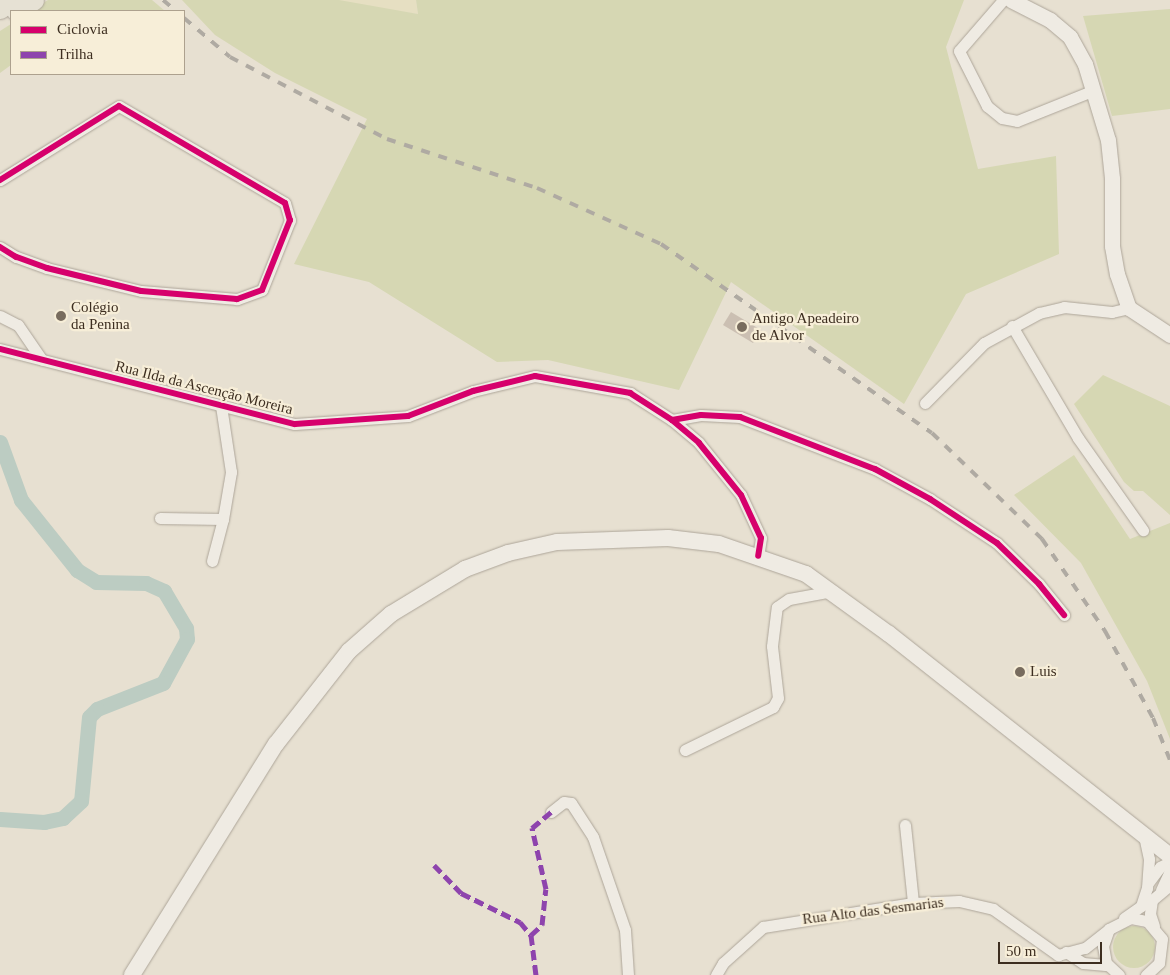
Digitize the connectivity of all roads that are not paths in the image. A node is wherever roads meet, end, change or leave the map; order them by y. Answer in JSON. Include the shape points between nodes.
{"nodes":[{"id":1,"x":13,"y":0,"type":"edge"},
{"id":2,"x":34,"y":0,"type":"edge"},
{"id":3,"x":1004,"y":0,"type":"edge"},
{"id":4,"x":1011,"y":0,"type":"edge"},
{"id":5,"x":0,"y":9,"type":"edge"},
{"id":6,"x":18,"y":10,"type":"edge"},
{"id":7,"x":1094,"y":90,"type":"junction"},
{"id":8,"x":0,"y":180,"type":"edge"},
{"id":9,"x":0,"y":247,"type":"edge"},
{"id":10,"x":1129,"y":308,"type":"junction"},
{"id":11,"x":0,"y":316,"type":"edge"},
{"id":12,"x":1012,"y":326,"type":"junction"},
{"id":13,"x":1170,"y":335,"type":"edge"},
{"id":14,"x":0,"y":349,"type":"edge"},
{"id":15,"x":42,"y":360,"type":"junction"},
{"id":16,"x":926,"y":403,"type":"dead end"},
{"id":17,"x":221,"y":406,"type":"junction"},
{"id":18,"x":672,"y":420,"type":"junction"},
{"id":19,"x":160,"y":518,"type":"dead end"},
{"id":20,"x":224,"y":519,"type":"junction"},
{"id":21,"x":1143,"y":530,"type":"dead end"},
{"id":22,"x":758,"y":556,"type":"junction"},
{"id":23,"x":212,"y":561,"type":"dead end"},
{"id":24,"x":833,"y":591,"type":"junction"},
{"id":25,"x":1064,"y":615,"type":"dead end"},
{"id":26,"x":685,"y":750,"type":"dead end"},
{"id":27,"x":551,"y":812,"type":"dead end"},
{"id":28,"x":905,"y":825,"type":"dead end"},
{"id":29,"x":1144,"y":835,"type":"junction"},
{"id":30,"x":1170,"y":856,"type":"edge"},
{"id":31,"x":1170,"y":862,"type":"edge"},
{"id":32,"x":1170,"y":871,"type":"edge"},
{"id":33,"x":1148,"y":883,"type":"junction"},
{"id":34,"x":1165,"y":887,"type":"edge"},
{"id":35,"x":913,"y":903,"type":"junction"},
{"id":36,"x":1123,"y":919,"type":"junction"},
{"id":37,"x":1154,"y":926,"type":"junction"},
{"id":38,"x":1109,"y":929,"type":"junction"},
{"id":39,"x":1163,"y":946,"type":"junction"},
{"id":40,"x":1066,"y":952,"type":"junction"},
{"id":41,"x":1108,"y":965,"type":"junction"},
{"id":42,"x":132,"y":975,"type":"edge"},
{"id":43,"x":628,"y":975,"type":"edge"},
{"id":44,"x":716,"y":975,"type":"edge"},
{"id":45,"x":1120,"y":975,"type":"edge"},
{"id":46,"x":1146,"y":975,"type":"edge"},
{"id":47,"x":1164,"y":975,"type":"edge"}],
"edges":[{"from":1,"to":5,"type":"main road"},
{"from":2,"to":6,"type":"main road"},
{"from":3,"to":7,"type":"street","via":[[959,51],[987,106],[1002,118],[1017,121]]},
{"from":4,"to":7,"type":"street","via":[[1050,20],[1070,37]]},
{"from":7,"to":10,"type":"street","via":[[1108,140],[1112,179],[1112,246],[1117,274]]},
{"from":8,"to":9,"type":"street","via":[[119,106],[286,203],[290,220],[262,290],[237,299],[141,291],[47,268],[16,257]]},
{"from":10,"to":12,"type":"street","via":[[1112,312],[1064,307],[1039,312]]},
{"from":10,"to":13,"type":"street"},
{"from":11,"to":15,"type":"street","via":[[18,325]]},
{"from":12,"to":16,"type":"street","via":[[984,343]]},
{"from":12,"to":21,"type":"street","via":[[1078,438]]},
{"from":14,"to":15,"type":"street","name":"Rua Ilda da Ascenção Moreira"},
{"from":15,"to":17,"type":"street","name":"Rua Ilda da Ascenção Moreira"},
{"from":17,"to":18,"type":"street","name":"Rua Ilda da Ascenção Moreira","via":[[295,424],[355,422],[408,416],[473,390],[535,376],[630,393]]},
{"from":17,"to":20,"type":"street","via":[[231,472]]},
{"from":18,"to":22,"type":"street","name":"Rua Ilda da Ascenção Moreira","via":[[698,443],[741,495],[761,538]]},
{"from":18,"to":25,"type":"street","via":[[701,415],[740,418],[875,469],[930,499],[997,543],[1039,584]]},
{"from":19,"to":20,"type":"street"},
{"from":20,"to":23,"type":"street"},
{"from":22,"to":24,"type":"main road","via":[[806,574]]},
{"from":22,"to":42,"type":"main road","via":[[718,544],[668,538],[557,542],[508,553],[465,569],[426,590],[363,638],[320,683],[276,744]]},
{"from":24,"to":26,"type":"street","via":[[789,599],[777,607],[772,646],[778,698],[773,707]]},
{"from":24,"to":29,"type":"main road"},
{"from":27,"to":43,"type":"street","via":[[564,802],[571,804],[593,837],[625,930]]},
{"from":28,"to":35,"type":"street"},
{"from":29,"to":30,"type":"main road"},
{"from":29,"to":33,"type":"street","via":[[1149,860]]},
{"from":31,"to":33,"type":"street","via":[[1160,867]]},
{"from":32,"to":34,"type":"street"},
{"from":33,"to":36,"type":"street","via":[[1141,906]]},
{"from":34,"to":37,"type":"street","via":[[1152,900],[1150,909]]},
{"from":35,"to":40,"type":"street","name":"Rua Alto das Sesmarias","via":[[959,901],[993,909],[1058,955]]},
{"from":35,"to":44,"type":"street","name":"Rua Alto das Sesmarias","via":[[763,927],[723,963]]},
{"from":36,"to":37,"type":"street","via":[[1139,918]]},
{"from":36,"to":38,"type":"street"},
{"from":37,"to":39,"type":"street"},
{"from":38,"to":40,"type":"street","via":[[1085,948]]},
{"from":38,"to":41,"type":"street","via":[[1102,946]]},
{"from":39,"to":46,"type":"street","via":[[1159,963]]},
{"from":39,"to":47,"type":"street"},
{"from":40,"to":41,"type":"street","name":"Rua Alto das Sesmarias","via":[[1083,963]]},
{"from":41,"to":45,"type":"street"}]}
